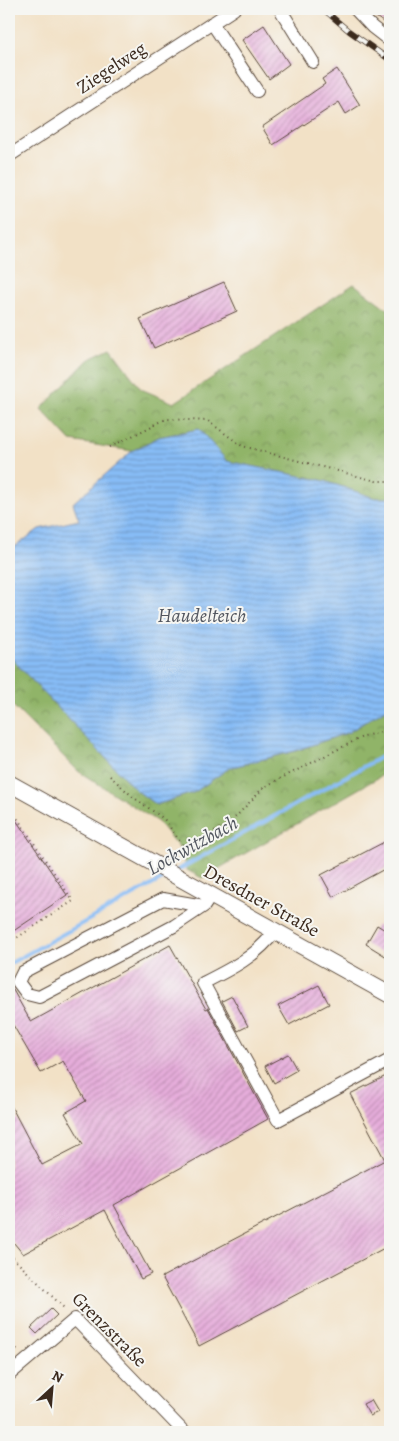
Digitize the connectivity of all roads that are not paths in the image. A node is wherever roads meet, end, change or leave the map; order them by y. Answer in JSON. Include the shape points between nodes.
{"nodes":[{"id":1,"x":234,"y":9,"type":"edge"},
{"id":2,"x":280,"y":9,"type":"edge"},
{"id":3,"x":356,"y":9,"type":"edge"},
{"id":4,"x":212,"y":23,"type":"junction"},
{"id":5,"x":390,"y":41,"type":"edge"},
{"id":6,"x":313,"y":62,"type":"dead end"},
{"id":7,"x":257,"y":91,"type":"dead end"},
{"id":8,"x":9,"y":156,"type":"edge"},
{"id":9,"x":9,"y":783,"type":"edge"},
{"id":10,"x":208,"y":900,"type":"junction"},
{"id":11,"x":276,"y":930,"type":"junction"},
{"id":12,"x":390,"y":995,"type":"edge"},
{"id":13,"x":390,"y":1060,"type":"edge"},
{"id":14,"x":9,"y":1374,"type":"edge"},
{"id":15,"x":184,"y":1432,"type":"edge"}],
"edges":[{"from":1,"to":4,"type":"street","name":"Ziegelweg"},
{"from":2,"to":6,"type":"street"},
{"from":3,"to":5,"type":"street"},
{"from":4,"to":7,"type":"street"},
{"from":4,"to":8,"type":"street","name":"Ziegelweg"},
{"from":9,"to":10,"type":"main road","name":"Dresdner Straße","via":[[180,877]]},
{"from":10,"to":10,"type":"street","via":[[174,926],[39,996],[27,994],[18,982],[23,972],[163,899]]},
{"from":10,"to":11,"type":"main road","name":"Dresdner Straße"},
{"from":11,"to":12,"type":"main road","name":"Dresdner Straße"},
{"from":11,"to":13,"type":"street","via":[[262,948],[203,983],[278,1120]]},
{"from":14,"to":15,"type":"street","name":"Grenzstraße","via":[[75,1319]]}]}
